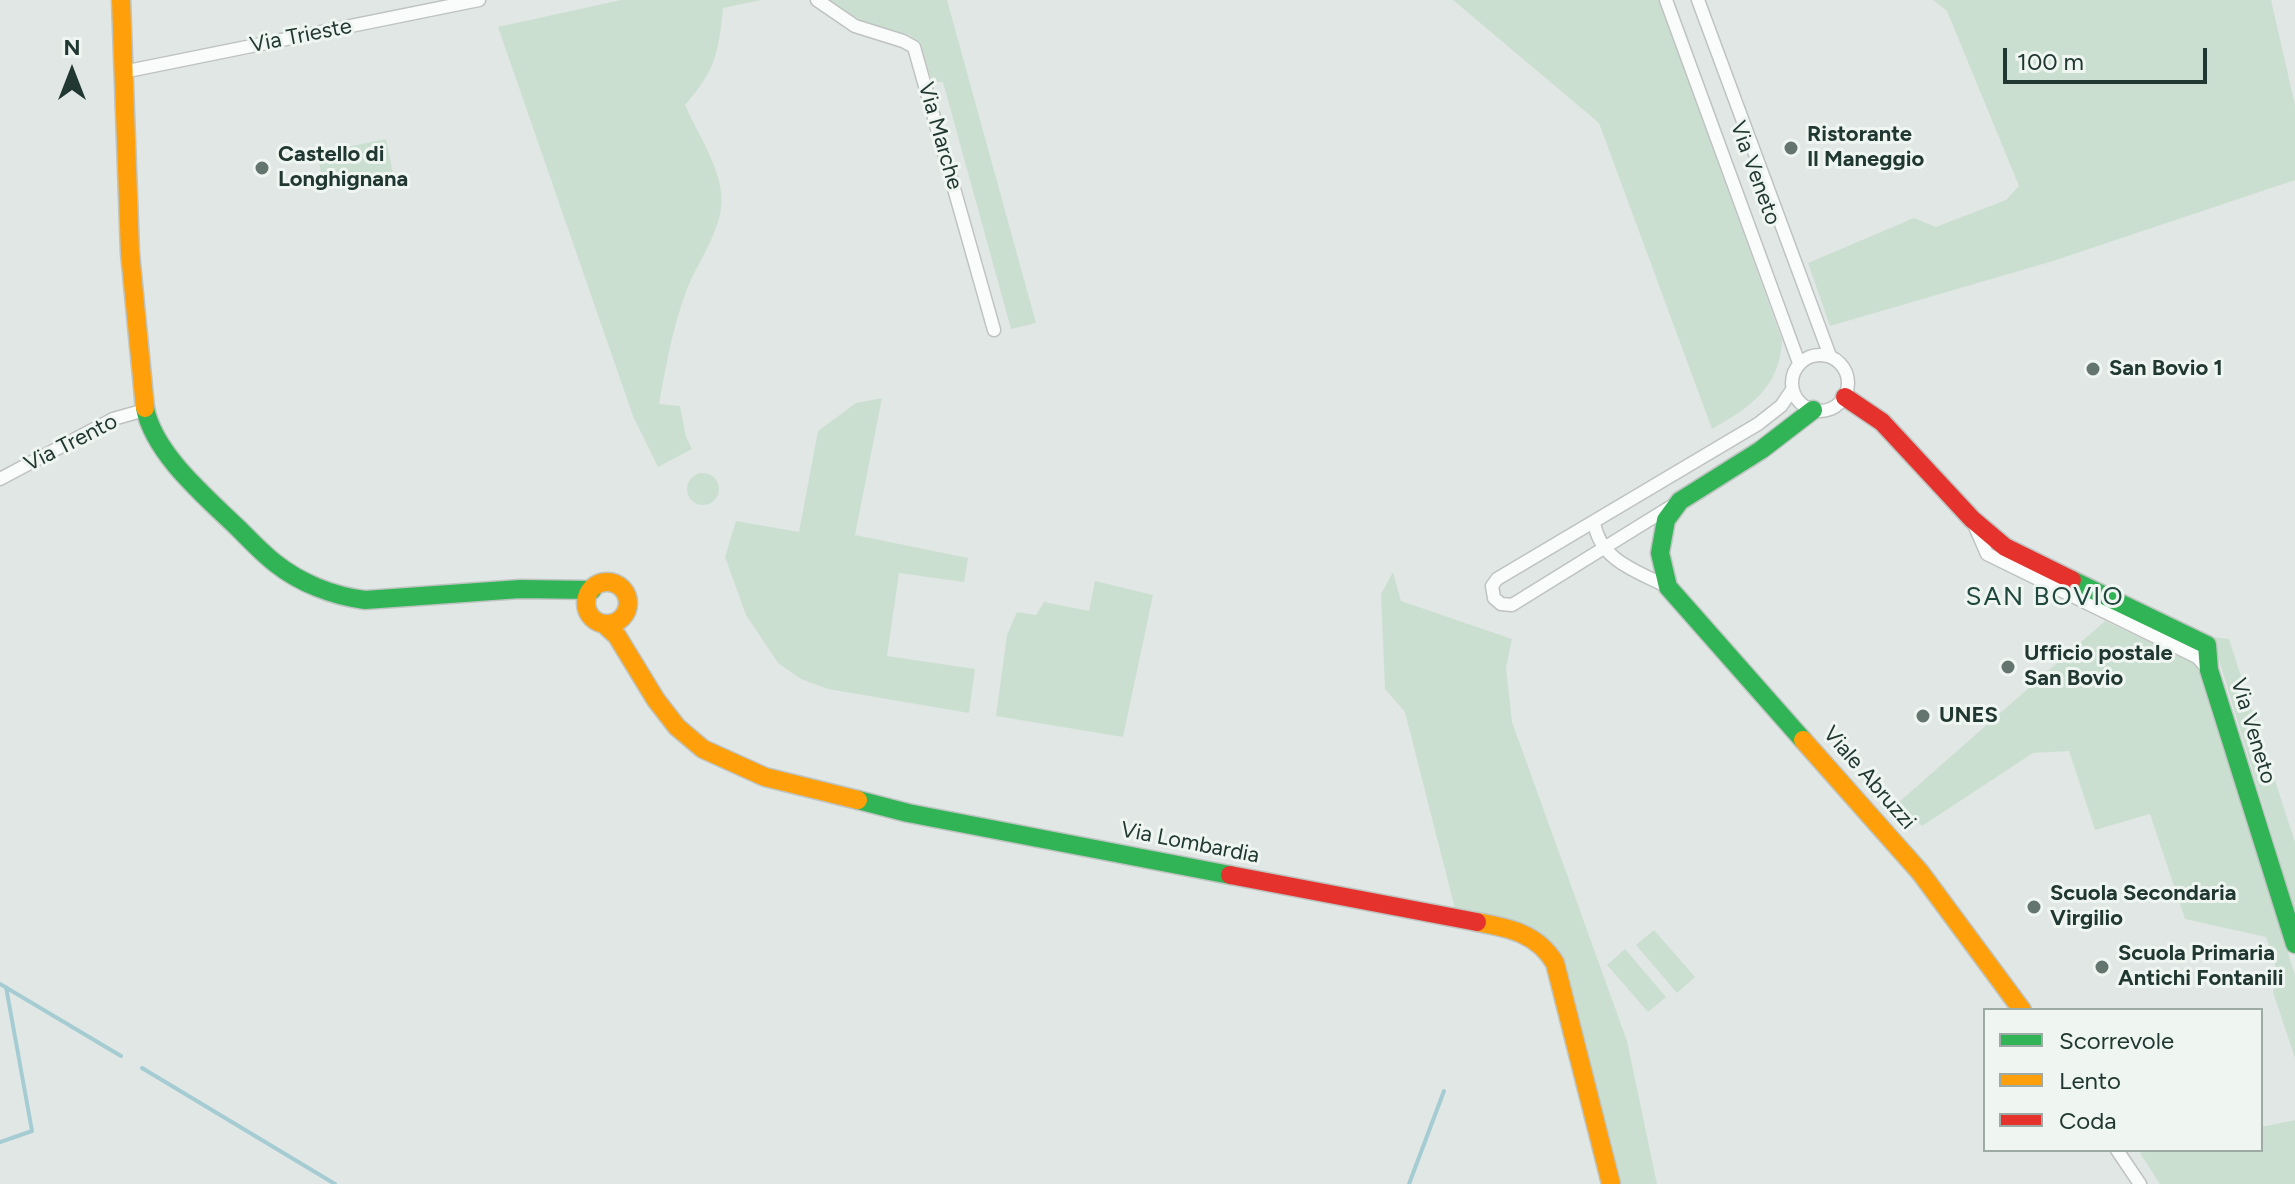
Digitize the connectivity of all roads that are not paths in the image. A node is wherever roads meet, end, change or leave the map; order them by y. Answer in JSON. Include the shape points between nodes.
{"nodes":[{"id":1,"x":121,"y":0,"type":"edge"},
{"id":2,"x":479,"y":0,"type":"edge"},
{"id":3,"x":817,"y":0,"type":"edge"},
{"id":4,"x":1666,"y":0,"type":"edge"},
{"id":5,"x":1698,"y":0,"type":"edge"},
{"id":6,"x":123,"y":72,"type":"junction"},
{"id":7,"x":994,"y":330,"type":"dead end"},
{"id":8,"x":1830,"y":356,"type":"junction"},
{"id":9,"x":1799,"y":363,"type":"junction"},
{"id":10,"x":1792,"y":390,"type":"junction"},
{"id":11,"x":1845,"y":397,"type":"junction"},
{"id":12,"x":145,"y":410,"type":"junction"},
{"id":13,"x":1813,"y":410,"type":"junction"},
{"id":14,"x":0,"y":479,"type":"edge"},
{"id":15,"x":1679,"y":501,"type":"junction"},
{"id":16,"x":1594,"y":522,"type":"junction"},
{"id":17,"x":1603,"y":548,"type":"junction"},
{"id":18,"x":1668,"y":587,"type":"junction"},
{"id":19,"x":589,"y":596,"type":"junction"},
{"id":20,"x":623,"y":616,"type":"junction"},
{"id":21,"x":604,"y":624,"type":"junction"},
{"id":22,"x":629,"y":655,"type":"junction"},
{"id":23,"x":2295,"y":944,"type":"edge"},
{"id":24,"x":2021,"y":1008,"type":"edge"},
{"id":25,"x":2118,"y":1152,"type":"edge"},
{"id":26,"x":1611,"y":1184,"type":"edge"},
{"id":27,"x":2140,"y":1184,"type":"edge"}],
"edges":[{"from":1,"to":6,"type":"street"},
{"from":2,"to":6,"type":"street","name":"Via Trieste"},
{"from":3,"to":7,"type":"street","name":"Via Marche","via":[[855,26],[914,47]]},
{"from":4,"to":9,"type":"street","name":"Via Veneto"},
{"from":5,"to":8,"type":"street","name":"Via Veneto"},
{"from":6,"to":12,"type":"street","via":[[130,253]]},
{"from":8,"to":9,"type":"street","via":[[1816,355]]},
{"from":8,"to":11,"type":"street","via":[[1845,370]]},
{"from":9,"to":10,"type":"street"},
{"from":10,"to":13,"type":"street"},
{"from":10,"to":16,"type":"street","via":[[1758,424]]},
{"from":11,"to":13,"type":"street","via":[[1828,410]]},
{"from":11,"to":23,"type":"street","name":"Via Veneto","via":[[1882,422],[2005,547],[2207,645],[2209,670]]},
{"from":12,"to":14,"type":"street","name":"Via Trento","via":[[113,419]]},
{"from":12,"to":19,"type":"street","via":[[162,447],[199,491],[267,557],[315,587],[365,600],[520,589]]},
{"from":13,"to":15,"type":"street","via":[[1785,434]]},
{"from":15,"to":17,"type":"street"},
{"from":15,"to":18,"type":"street","via":[[1660,547]]},
{"from":16,"to":17,"type":"street"},
{"from":16,"to":17,"type":"street","via":[[1497,579],[1494,598],[1512,605]]},
{"from":17,"to":18,"type":"street","via":[[1630,569]]},
{"from":18,"to":24,"type":"street","name":"Viale Abruzzi","via":[[1920,872]]},
{"from":19,"to":20,"type":"street","name":"Via Lombardia","via":[[605,583],[614,584],[628,602]]},
{"from":19,"to":21,"type":"street","name":"Via Lombardia","via":[[591,616]]},
{"from":20,"to":21,"type":"street"},
{"from":20,"to":22,"type":"street","name":"Via Lombardia"},
{"from":21,"to":22,"type":"street","name":"Via Lombardia"},
{"from":22,"to":26,"type":"street","name":"Via Lombardia","via":[[666,714],[689,739],[765,777],[908,813],[1527,935],[1548,951],[1559,970]]},
{"from":25,"to":27,"type":"street"}]}
